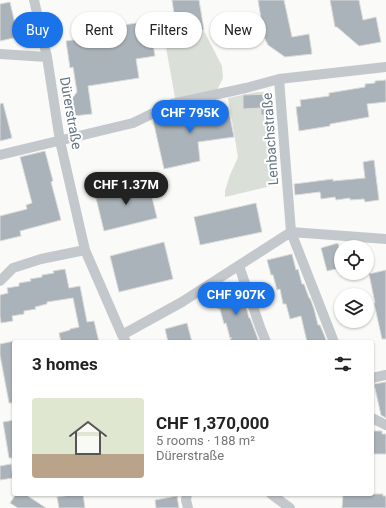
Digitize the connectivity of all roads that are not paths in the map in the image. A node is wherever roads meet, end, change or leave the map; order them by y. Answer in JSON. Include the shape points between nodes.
{"nodes":[{"id":1,"x":34,"y":0,"type":"edge"},
{"id":2,"x":0,"y":54,"type":"edge"},
{"id":3,"x":47,"y":57,"type":"junction"},
{"id":4,"x":386,"y":67,"type":"edge"},
{"id":5,"x":280,"y":79,"type":"junction"},
{"id":6,"x":60,"y":141,"type":"junction"},
{"id":7,"x":0,"y":155,"type":"edge"},
{"id":8,"x":291,"y":232,"type":"junction"},
{"id":9,"x":386,"y":239,"type":"edge"},
{"id":10,"x":85,"y":250,"type":"junction"},
{"id":11,"x":239,"y":266,"type":"junction"},
{"id":12,"x":0,"y":280,"type":"edge"},
{"id":13,"x":124,"y":339,"type":"edge"},
{"id":14,"x":265,"y":340,"type":"edge"},
{"id":15,"x":333,"y":340,"type":"edge"},
{"id":16,"x":386,"y":375,"type":"edge"},
{"id":17,"x":374,"y":378,"type":"edge"},
{"id":18,"x":374,"y":419,"type":"edge"},
{"id":19,"x":386,"y":425,"type":"edge"},
{"id":20,"x":187,"y":496,"type":"edge"},
{"id":21,"x":275,"y":496,"type":"edge"},
{"id":22,"x":188,"y":508,"type":"edge"},
{"id":23,"x":290,"y":508,"type":"edge"}],
"edges":[{"from":1,"to":3,"type":"street","name":"Dürerstraße"},
{"from":2,"to":3,"type":"street"},
{"from":3,"to":6,"type":"street","name":"Dürerstraße"},
{"from":4,"to":5,"type":"street","name":"Lenbachstraße"},
{"from":5,"to":6,"type":"street","via":[[172,104],[133,123]]},
{"from":5,"to":8,"type":"street","name":"Lenbachstraße"},
{"from":6,"to":7,"type":"street"},
{"from":6,"to":10,"type":"street","name":"Dürerstraße"},
{"from":8,"to":9,"type":"street"},
{"from":8,"to":11,"type":"street"},
{"from":8,"to":15,"type":"street","name":"Lenbachstraße"},
{"from":10,"to":12,"type":"street","via":[[12,268]]},
{"from":10,"to":13,"type":"street","name":"Dürerstraße"},
{"from":11,"to":13,"type":"street"},
{"from":11,"to":14,"type":"street"},
{"from":16,"to":17,"type":"street"},
{"from":18,"to":19,"type":"street"},
{"from":20,"to":22,"type":"street"},
{"from":21,"to":23,"type":"street"}]}
